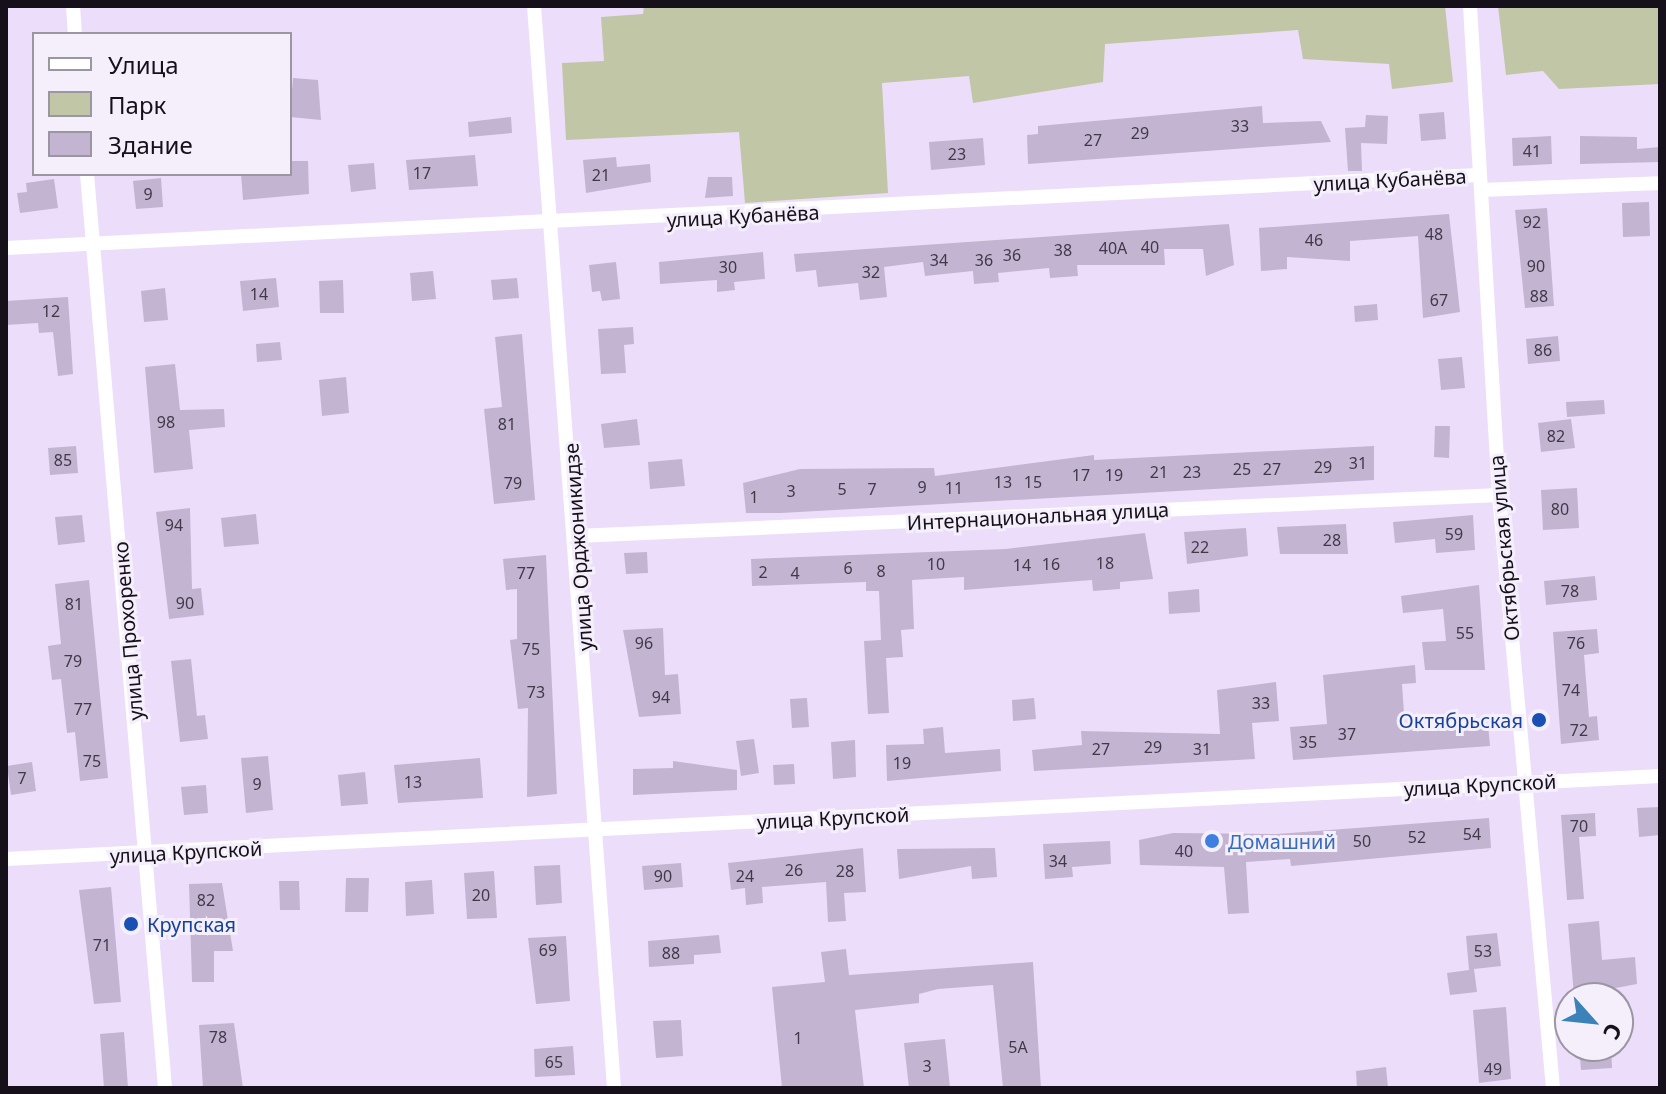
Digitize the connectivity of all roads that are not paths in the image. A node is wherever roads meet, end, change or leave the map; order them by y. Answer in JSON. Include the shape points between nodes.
{"nodes":[{"id":1,"x":73,"y":6,"type":"edge"},
{"id":2,"x":534,"y":6,"type":"edge"},
{"id":3,"x":1470,"y":6,"type":"edge"},
{"id":4,"x":75,"y":32,"type":"edge"},
{"id":5,"x":87,"y":176,"type":"edge"},
{"id":6,"x":1480,"y":183,"type":"junction"},
{"id":7,"x":1660,"y":183,"type":"edge"},
{"id":8,"x":555,"y":226,"type":"junction"},
{"id":9,"x":93,"y":241,"type":"junction"},
{"id":10,"x":6,"y":248,"type":"edge"},
{"id":11,"x":1499,"y":495,"type":"junction"},
{"id":12,"x":577,"y":536,"type":"junction"},
{"id":13,"x":1660,"y":776,"type":"edge"},
{"id":14,"x":1525,"y":783,"type":"junction"},
{"id":15,"x":599,"y":831,"type":"junction"},
{"id":16,"x":148,"y":854,"type":"junction"},
{"id":17,"x":6,"y":859,"type":"edge"},
{"id":18,"x":165,"y":1088,"type":"edge"},
{"id":19,"x":614,"y":1088,"type":"edge"},
{"id":20,"x":1553,"y":1088,"type":"edge"}],
"edges":[{"from":1,"to":4,"type":"street"},
{"from":2,"to":8,"type":"street","name":"улица Орджоникидзе"},
{"from":3,"to":6,"type":"street","name":"Октябрьская улица"},
{"from":5,"to":9,"type":"street","name":"улица Прохоренко"},
{"from":6,"to":7,"type":"street","name":"улица Кубанёва"},
{"from":6,"to":8,"type":"street","name":"улица Кубанёва"},
{"from":6,"to":11,"type":"street","name":"Октябрьская улица"},
{"from":8,"to":9,"type":"street","name":"улица Кубанёва"},
{"from":8,"to":12,"type":"street","name":"улица Орджоникидзе"},
{"from":9,"to":10,"type":"street","name":"улица Кубанёва"},
{"from":9,"to":16,"type":"street","name":"улица Прохоренко"},
{"from":11,"to":12,"type":"street","name":"Интернациональная улица"},
{"from":11,"to":14,"type":"street","name":"Октябрьская улица"},
{"from":12,"to":15,"type":"street","name":"улица Орджоникидзе"},
{"from":13,"to":14,"type":"street","name":"улица Крупской"},
{"from":14,"to":15,"type":"street","name":"улица Крупской"},
{"from":14,"to":20,"type":"street","name":"Октябрьская улица"},
{"from":15,"to":16,"type":"street","name":"улица Крупской"},
{"from":15,"to":19,"type":"street","name":"улица Орджоникидзе"},
{"from":16,"to":17,"type":"street","name":"улица Крупской"},
{"from":16,"to":18,"type":"street","name":"улица Прохоренко"}]}
